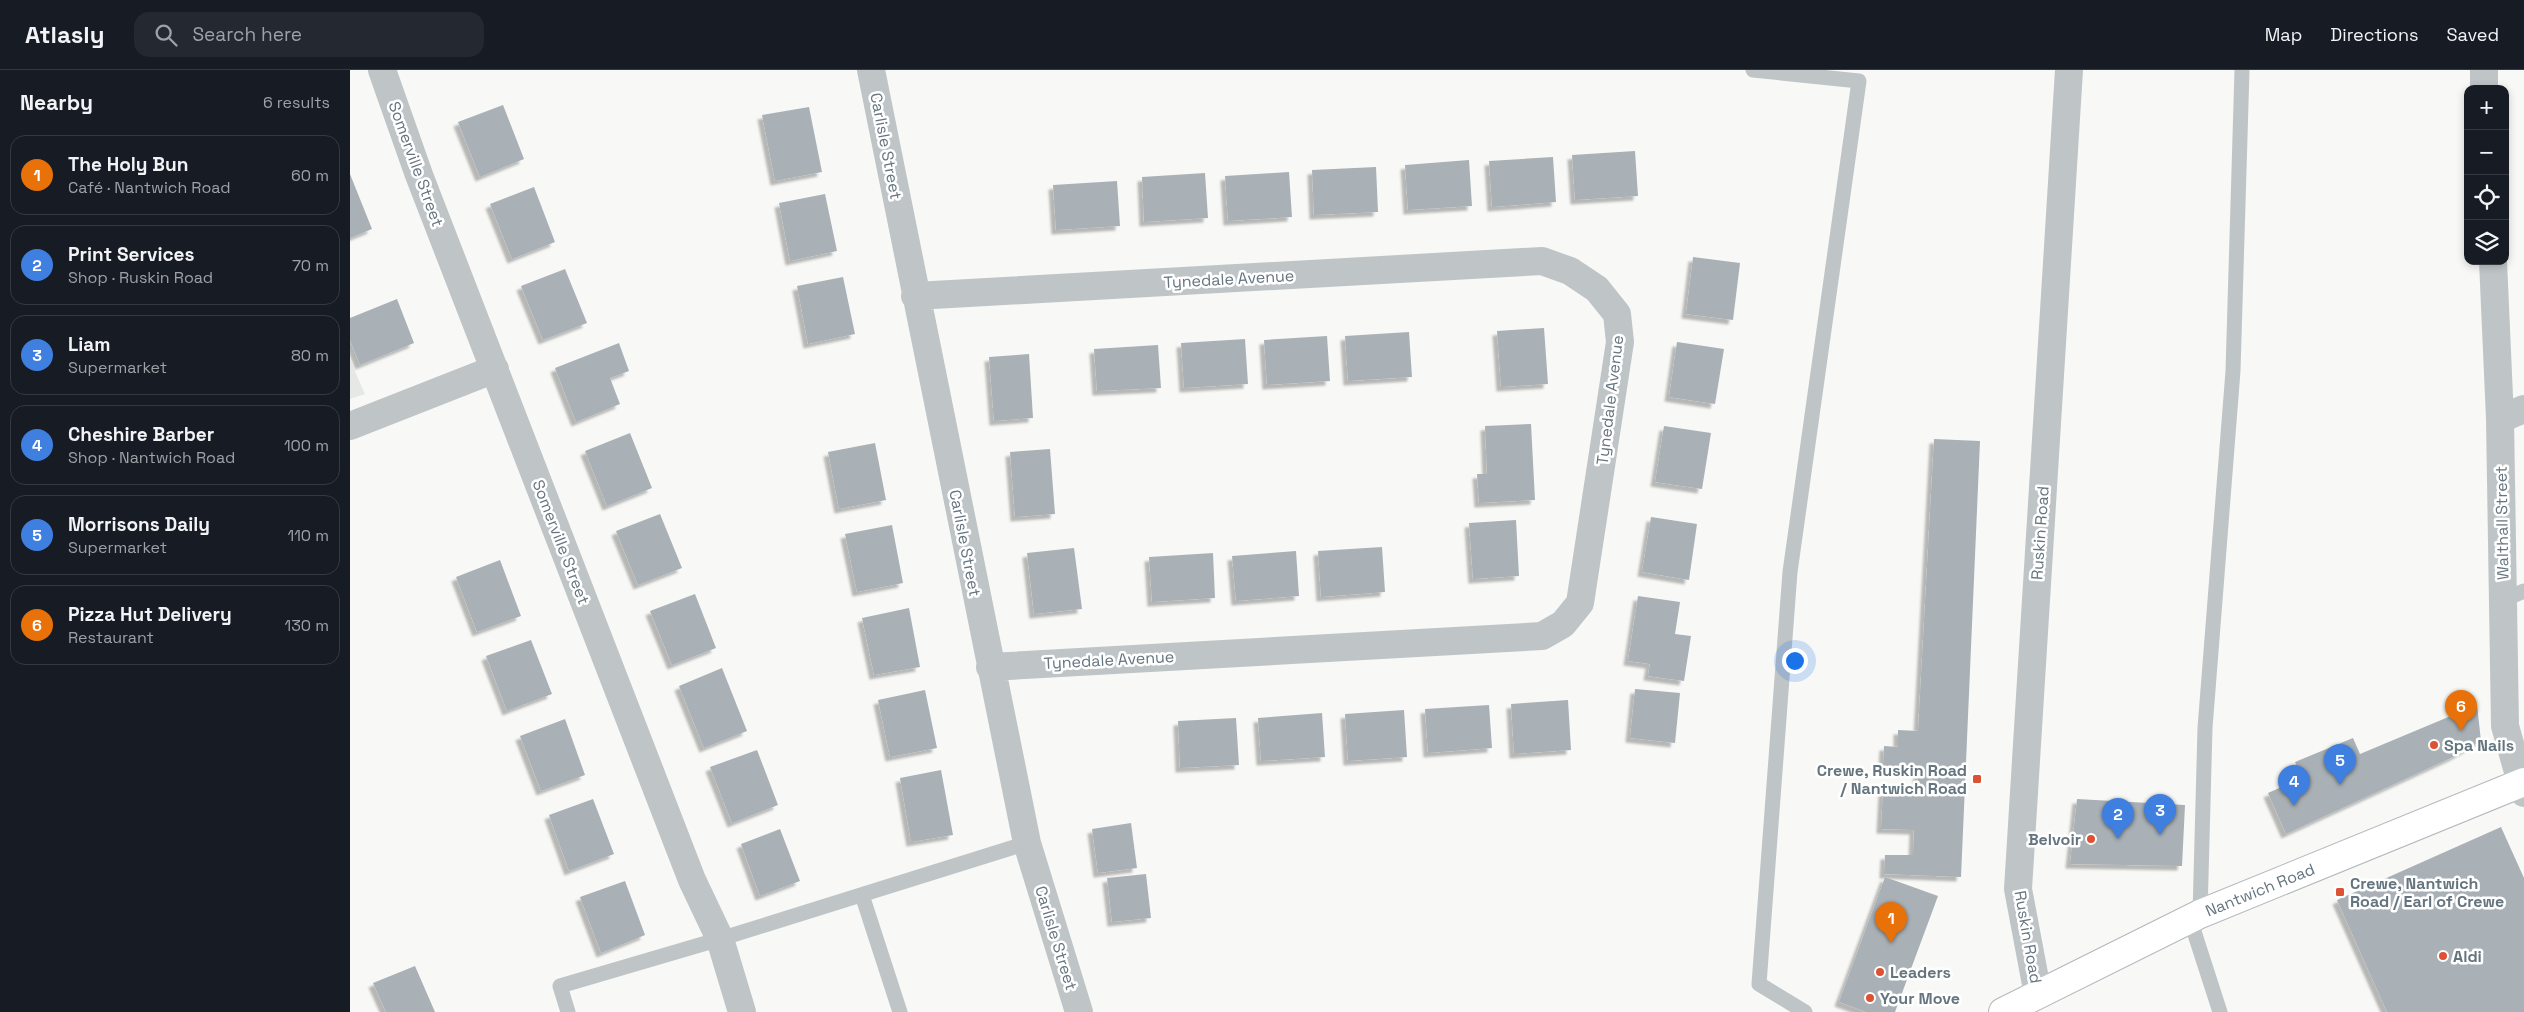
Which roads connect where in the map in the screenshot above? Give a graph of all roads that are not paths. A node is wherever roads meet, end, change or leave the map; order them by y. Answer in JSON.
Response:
{"nodes":[{"id":1,"x":382,"y":70,"type":"edge"},
{"id":2,"x":871,"y":70,"type":"edge"},
{"id":3,"x":1753,"y":70,"type":"edge"},
{"id":4,"x":2069,"y":70,"type":"edge"},
{"id":5,"x":2242,"y":70,"type":"edge"},
{"id":6,"x":2484,"y":70,"type":"edge"},
{"id":7,"x":1859,"y":76,"type":"edge"},
{"id":8,"x":2484,"y":85,"type":"edge"},
{"id":9,"x":2493,"y":265,"type":"edge"},
{"id":10,"x":915,"y":296,"type":"junction"},
{"id":11,"x":495,"y":369,"type":"junction"},
{"id":12,"x":2512,"y":414,"type":"edge"},
{"id":13,"x":350,"y":426,"type":"edge"},
{"id":14,"x":2514,"y":595,"type":"edge"},
{"id":15,"x":990,"y":667,"type":"junction"},
{"id":16,"x":2523,"y":786,"type":"edge"},
{"id":17,"x":1026,"y":843,"type":"junction"},
{"id":18,"x":862,"y":895,"type":"junction"},
{"id":19,"x":2195,"y":916,"type":"junction"},
{"id":20,"x":720,"y":940,"type":"junction"},
{"id":21,"x":2038,"y":995,"type":"junction"},
{"id":22,"x":568,"y":1012,"type":"edge"},
{"id":23,"x":742,"y":1012,"type":"edge"},
{"id":24,"x":900,"y":1012,"type":"edge"},
{"id":25,"x":1079,"y":1012,"type":"edge"},
{"id":26,"x":1805,"y":1012,"type":"edge"},
{"id":27,"x":2003,"y":1012,"type":"edge"},
{"id":28,"x":2220,"y":1012,"type":"edge"}],
"edges":[{"from":1,"to":11,"type":"street","name":"Somerville Street"},
{"from":2,"to":10,"type":"street","name":"Carlisle Street"},
{"from":3,"to":7,"type":"lane"},
{"from":4,"to":21,"type":"street","name":"Ruskin Road"},
{"from":5,"to":19,"type":"lane"},
{"from":6,"to":8,"type":"street"},
{"from":7,"to":26,"type":"lane"},
{"from":9,"to":12,"type":"street","name":"Walthall Street"},
{"from":10,"to":15,"type":"street","name":"Carlisle Street"},
{"from":10,"to":15,"type":"street","name":"Tynedale Avenue"},
{"from":11,"to":13,"type":"street"},
{"from":11,"to":20,"type":"street","name":"Somerville Street"},
{"from":12,"to":14,"type":"street","name":"Walthall Street"},
{"from":14,"to":16,"type":"street","name":"Walthall Street"},
{"from":15,"to":17,"type":"street","name":"Carlisle Street"},
{"from":16,"to":19,"type":"main road","name":"Nantwich Road"},
{"from":17,"to":18,"type":"lane"},
{"from":17,"to":25,"type":"street","name":"Carlisle Street"},
{"from":18,"to":20,"type":"lane"},
{"from":18,"to":24,"type":"lane"},
{"from":19,"to":21,"type":"main road","name":"Nantwich Road"},
{"from":19,"to":28,"type":"lane"},
{"from":20,"to":22,"type":"lane"},
{"from":20,"to":23,"type":"street","name":"Somerville Street"},
{"from":21,"to":27,"type":"main road","name":"Nantwich Road"}]}
